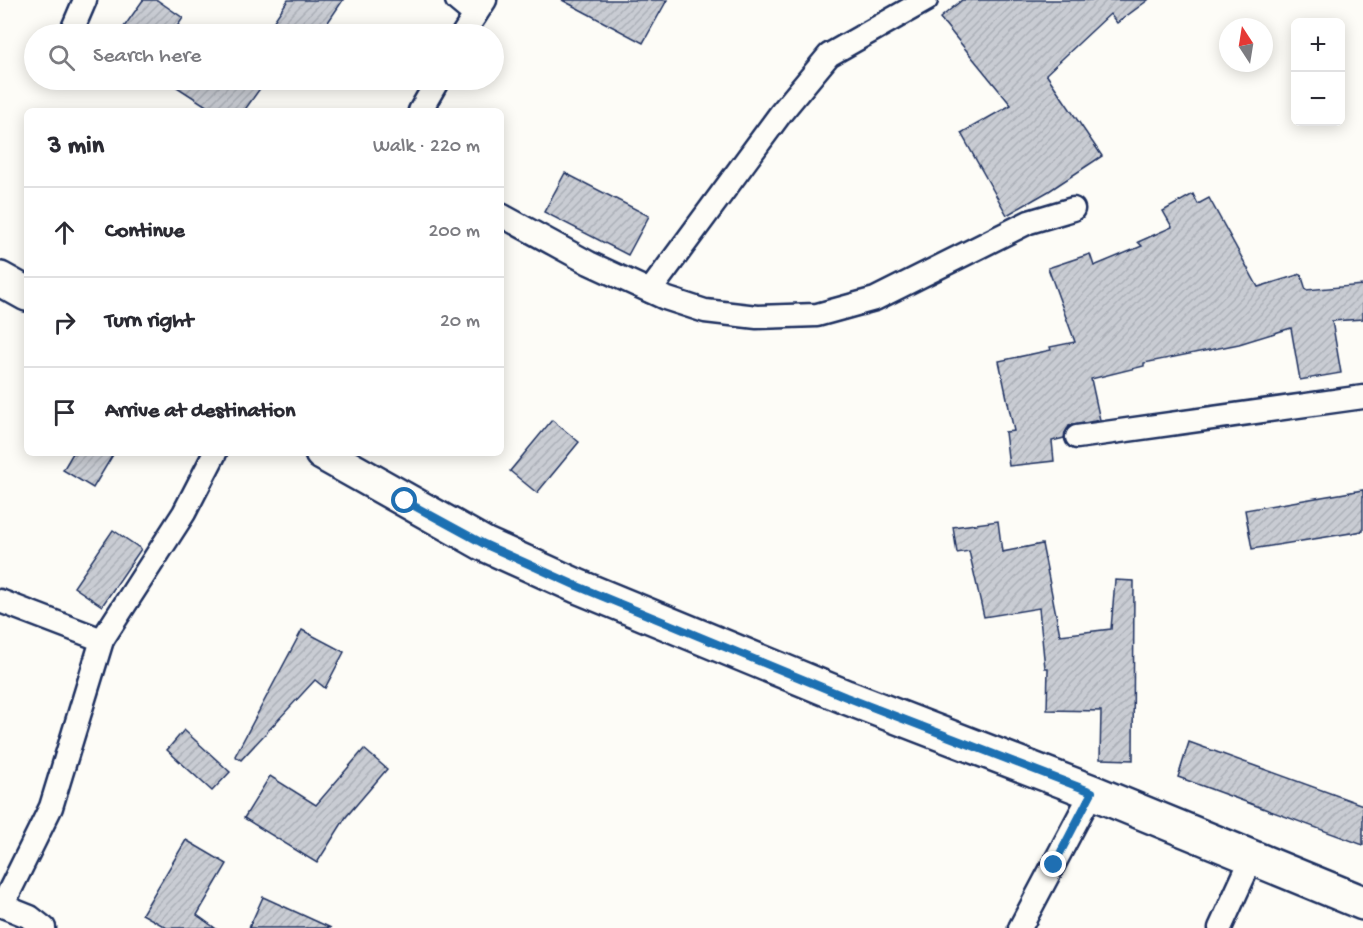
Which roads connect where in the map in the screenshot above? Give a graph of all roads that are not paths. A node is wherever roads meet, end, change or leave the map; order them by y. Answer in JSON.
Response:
{"nodes":[{"id":1,"x":85,"y":0,"type":"edge"},
{"id":2,"x":457,"y":0,"type":"edge"},
{"id":3,"x":926,"y":0,"type":"edge"},
{"id":4,"x":474,"y":17,"type":"edge"},
{"id":5,"x":76,"y":24,"type":"edge"},
{"id":6,"x":432,"y":90,"type":"edge"},
{"id":7,"x":422,"y":108,"type":"edge"},
{"id":8,"x":1073,"y":209,"type":"dead end"},
{"id":9,"x":504,"y":217,"type":"edge"},
{"id":10,"x":0,"y":279,"type":"edge"},
{"id":11,"x":650,"y":291,"type":"junction"},
{"id":12,"x":24,"y":292,"type":"edge"},
{"id":13,"x":1363,"y":397,"type":"edge"},
{"id":14,"x":1077,"y":437,"type":"dead end"},
{"id":15,"x":213,"y":456,"type":"edge"},
{"id":16,"x":327,"y":456,"type":"edge"},
{"id":17,"x":0,"y":601,"type":"edge"},
{"id":18,"x":102,"y":640,"type":"junction"},
{"id":19,"x":1092,"y":792,"type":"junction"},
{"id":20,"x":1251,"y":858,"type":"junction"},
{"id":21,"x":1363,"y":903,"type":"edge"},
{"id":22,"x":1,"y":905,"type":"edge"},
{"id":23,"x":44,"y":928,"type":"edge"},
{"id":24,"x":1020,"y":928,"type":"edge"},
{"id":25,"x":1220,"y":928,"type":"edge"}],
"edges":[{"from":1,"to":5,"type":"street"},
{"from":2,"to":4,"type":"street"},
{"from":3,"to":11,"type":"street"},
{"from":6,"to":7,"type":"street"},
{"from":8,"to":11,"type":"street"},
{"from":9,"to":11,"type":"street"},
{"from":10,"to":12,"type":"main road"},
{"from":13,"to":14,"type":"street"},
{"from":15,"to":18,"type":"street"},
{"from":16,"to":19,"type":"main road"},
{"from":17,"to":18,"type":"street"},
{"from":18,"to":22,"type":"street"},
{"from":19,"to":20,"type":"main road"},
{"from":19,"to":24,"type":"street"},
{"from":20,"to":21,"type":"main road"},
{"from":20,"to":25,"type":"street"},
{"from":22,"to":23,"type":"street"}]}
